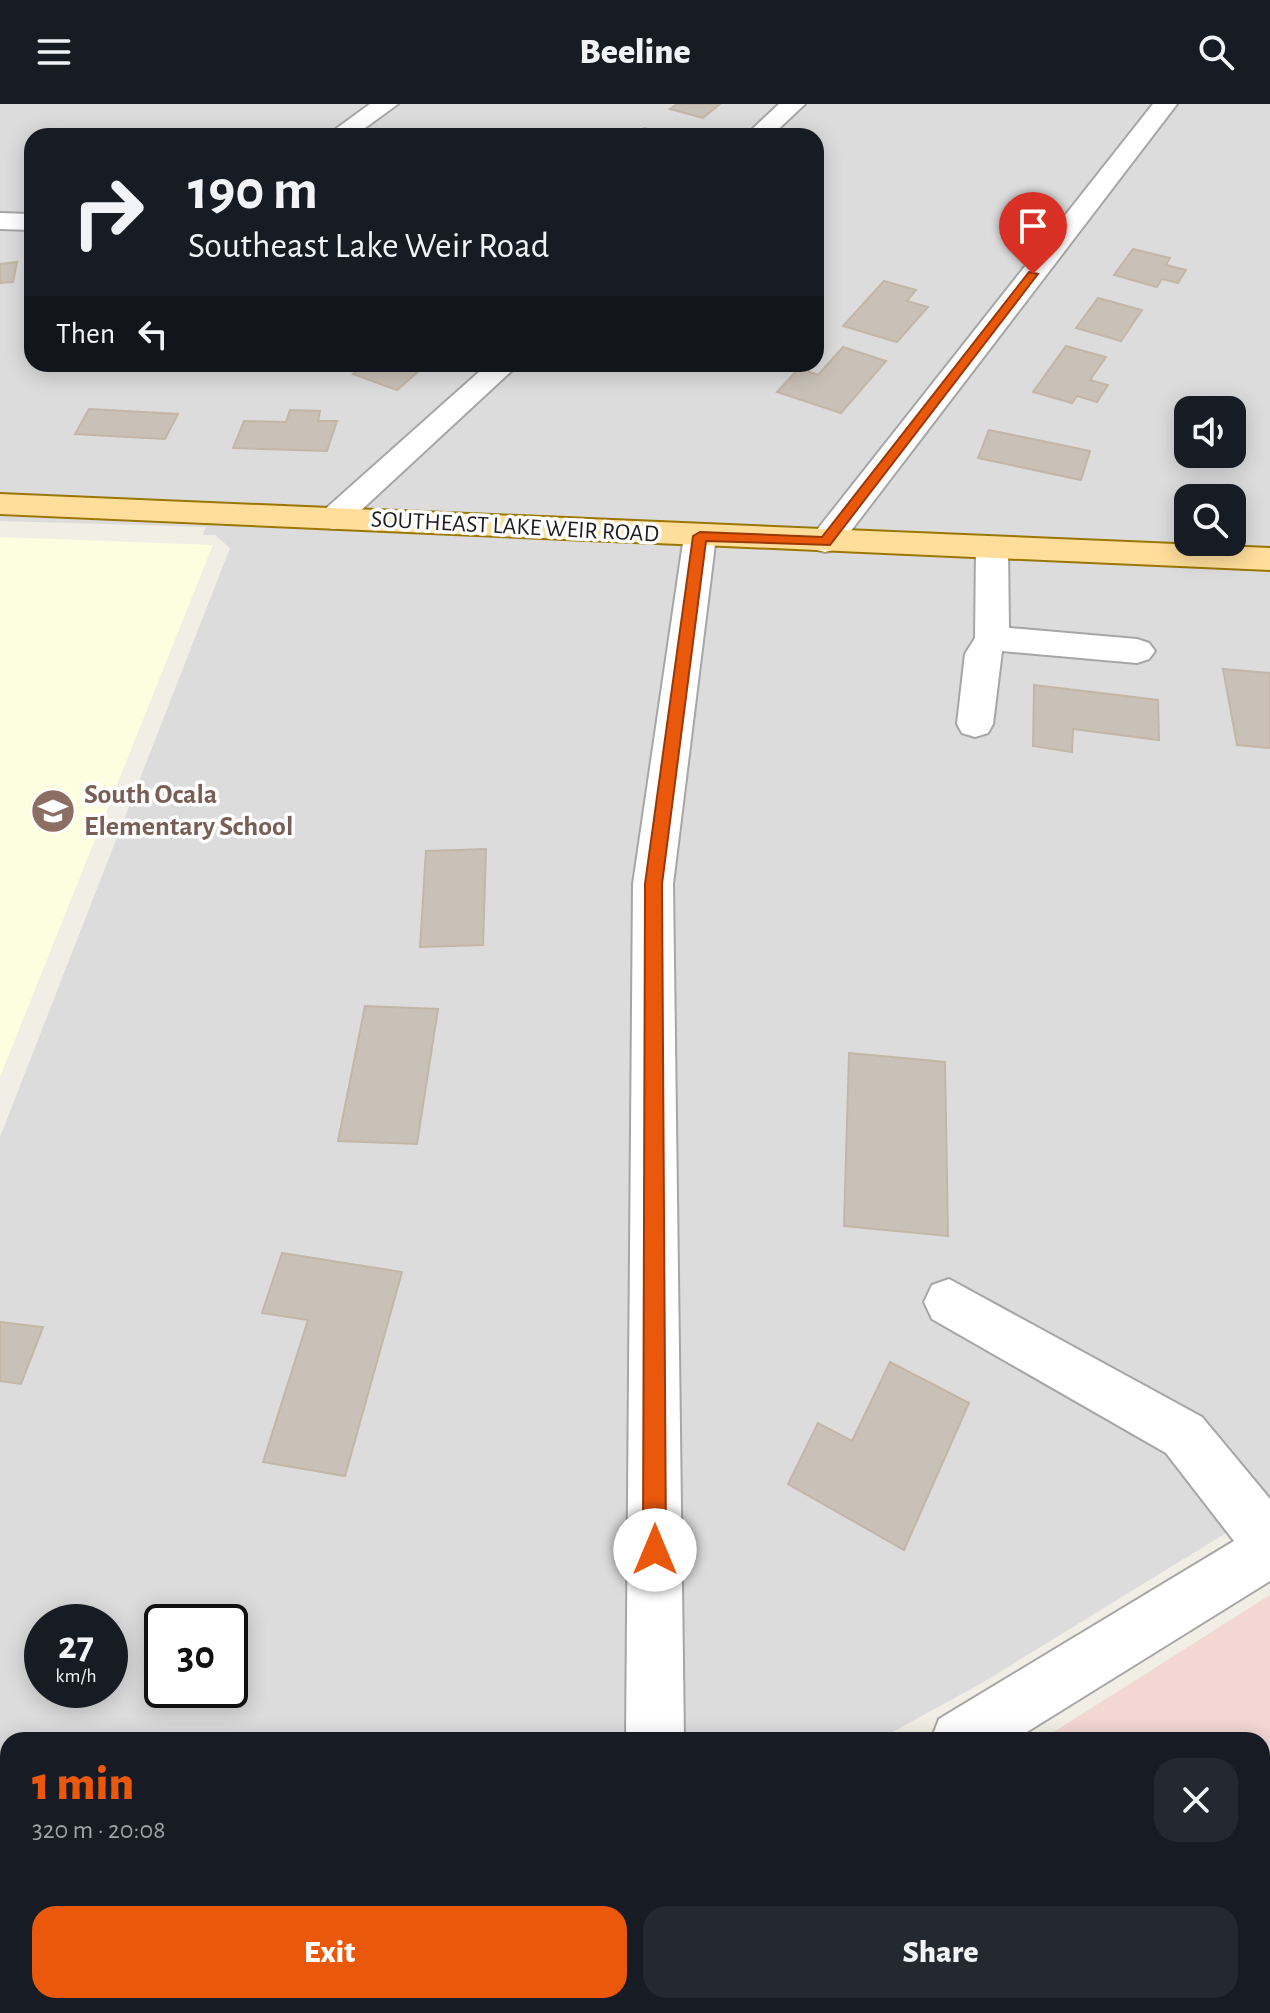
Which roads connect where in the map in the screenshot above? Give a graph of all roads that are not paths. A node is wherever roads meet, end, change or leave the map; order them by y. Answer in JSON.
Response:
{"nodes":[{"id":1,"x":386,"y":104,"type":"edge"},
{"id":2,"x":793,"y":104,"type":"edge"},
{"id":3,"x":1165,"y":104,"type":"edge"},
{"id":4,"x":350,"y":128,"type":"edge"},
{"id":5,"x":766,"y":128,"type":"edge"},
{"id":6,"x":0,"y":221,"type":"edge"},
{"id":7,"x":24,"y":222,"type":"edge"},
{"id":8,"x":496,"y":372,"type":"edge"},
{"id":9,"x":0,"y":504,"type":"edge"},
{"id":10,"x":333,"y":519,"type":"junction"},
{"id":11,"x":700,"y":536,"type":"junction"},
{"id":12,"x":825,"y":542,"type":"junction"},
{"id":13,"x":992,"y":548,"type":"junction"},
{"id":14,"x":1270,"y":559,"type":"edge"},
{"id":15,"x":992,"y":638,"type":"junction"},
{"id":16,"x":1137,"y":651,"type":"dead end"},
{"id":17,"x":975,"y":724,"type":"dead end"},
{"id":18,"x":949,"y":1302,"type":"dead end"},
{"id":19,"x":1270,"y":1542,"type":"edge"},
{"id":20,"x":1270,"y":1550,"type":"edge"},
{"id":21,"x":655,"y":1732,"type":"edge"},
{"id":22,"x":973,"y":1732,"type":"edge"}],
"edges":[{"from":1,"to":4,"type":"street"},
{"from":2,"to":5,"type":"street"},
{"from":3,"to":12,"type":"street"},
{"from":6,"to":7,"type":"street"},
{"from":8,"to":10,"type":"street"},
{"from":9,"to":10,"type":"main road","name":"SOUTHEAST LAKE WEIR ROAD"},
{"from":10,"to":11,"type":"main road","name":"SOUTHEAST LAKE WEIR ROAD"},
{"from":11,"to":12,"type":"main road","name":"SOUTHEAST LAKE WEIR ROAD"},
{"from":11,"to":21,"type":"street"},
{"from":12,"to":13,"type":"main road","name":"SOUTHEAST LAKE WEIR ROAD"},
{"from":13,"to":14,"type":"main road","name":"SOUTHEAST LAKE WEIR ROAD"},
{"from":13,"to":15,"type":"street"},
{"from":15,"to":16,"type":"street"},
{"from":15,"to":17,"type":"street"},
{"from":18,"to":19,"type":"street"},
{"from":20,"to":22,"type":"street"}]}
